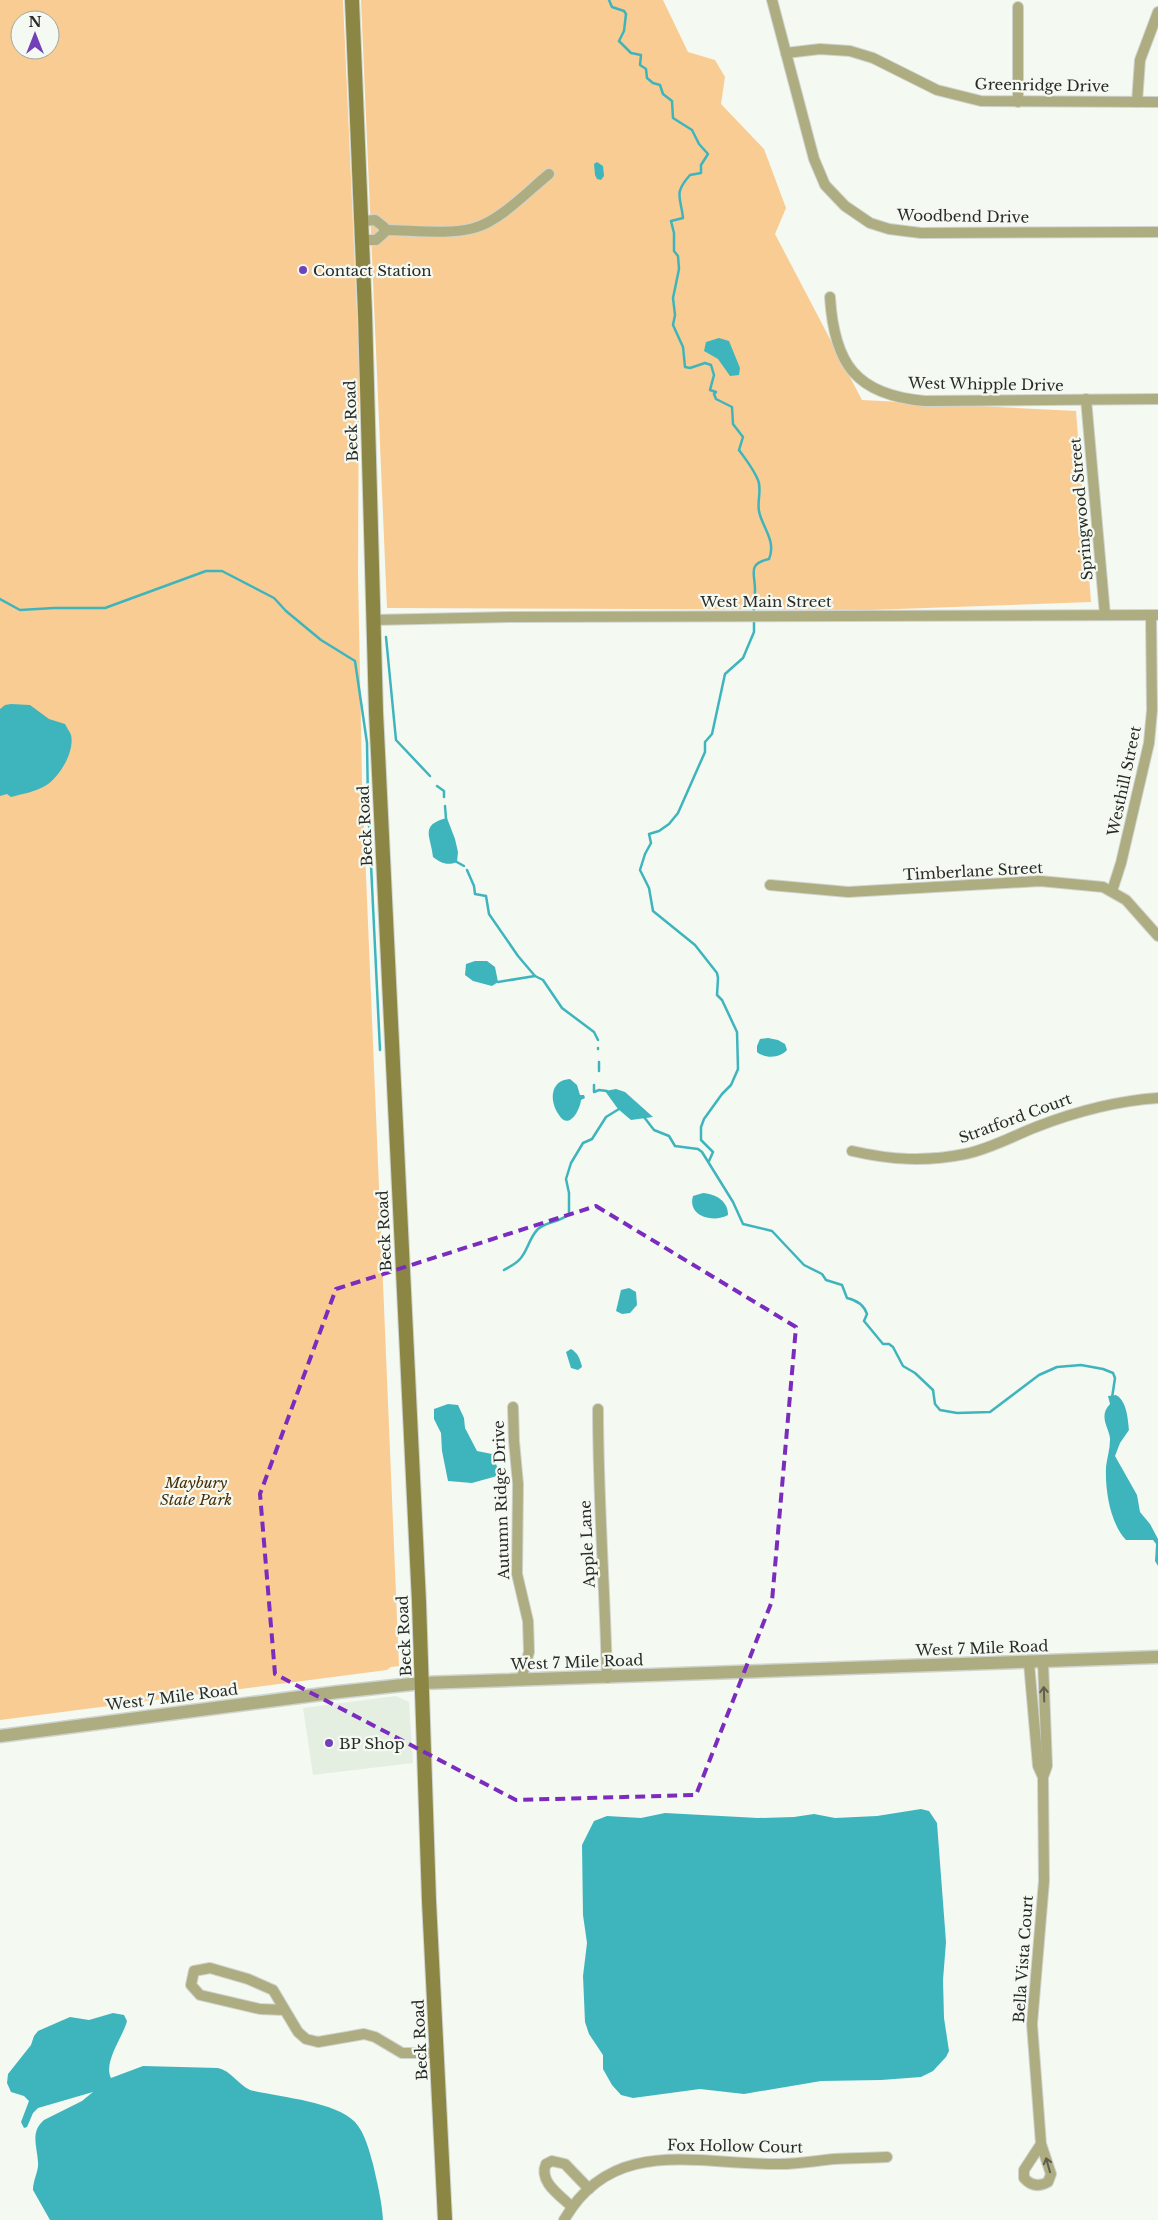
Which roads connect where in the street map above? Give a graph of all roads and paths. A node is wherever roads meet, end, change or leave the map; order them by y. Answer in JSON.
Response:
{"nodes":[{"id":1,"x":352,"y":0,"type":"edge"},
{"id":2,"x":772,"y":0,"type":"edge"},
{"id":3,"x":1018,"y":7,"type":"dead end"},
{"id":4,"x":1158,"y":12,"type":"edge"},
{"id":5,"x":786,"y":53,"type":"junction"},
{"id":6,"x":1018,"y":102,"type":"junction"},
{"id":7,"x":1136,"y":102,"type":"junction"},
{"id":8,"x":1158,"y":102,"type":"edge"},
{"id":9,"x":549,"y":174,"type":"dead end"},
{"id":10,"x":362,"y":221,"type":"junction"},
{"id":11,"x":384,"y":230,"type":"junction"},
{"id":12,"x":1158,"y":232,"type":"edge"},
{"id":13,"x":362,"y":240,"type":"junction"},
{"id":14,"x":830,"y":297,"type":"dead end"},
{"id":15,"x":1086,"y":399,"type":"junction"},
{"id":16,"x":1158,"y":399,"type":"edge"},
{"id":17,"x":1105,"y":615,"type":"junction"},
{"id":18,"x":1155,"y":615,"type":"edge"},
{"id":19,"x":373,"y":620,"type":"junction"},
{"id":20,"x":770,"y":885,"type":"dead end"},
{"id":21,"x":1112,"y":891,"type":"junction"},
{"id":22,"x":1158,"y":936,"type":"edge"},
{"id":23,"x":1158,"y":1098,"type":"edge"},
{"id":24,"x":852,"y":1151,"type":"dead end"},
{"id":25,"x":512,"y":1407,"type":"dead end"},
{"id":26,"x":598,"y":1409,"type":"dead end"},
{"id":27,"x":1158,"y":1658,"type":"edge"},
{"id":28,"x":1043,"y":1662,"type":"junction"},
{"id":29,"x":1030,"y":1663,"type":"junction"},
{"id":30,"x":607,"y":1678,"type":"junction"},
{"id":31,"x":521,"y":1680,"type":"junction"},
{"id":32,"x":422,"y":1683,"type":"junction"},
{"id":33,"x":1045,"y":1721,"type":"junction"},
{"id":34,"x":1034,"y":1722,"type":"junction"},
{"id":35,"x":0,"y":1736,"type":"edge"},
{"id":36,"x":1043,"y":1777,"type":"junction"},
{"id":37,"x":284,"y":2010,"type":"junction"},
{"id":38,"x":437,"y":2053,"type":"junction"},
{"id":39,"x":1040,"y":2144,"type":"dead end"},
{"id":40,"x":887,"y":2157,"type":"dead end"},
{"id":41,"x":589,"y":2189,"type":"junction"},
{"id":42,"x":572,"y":2207,"type":"junction"},
{"id":43,"x":445,"y":2220,"type":"edge"},
{"id":44,"x":564,"y":2220,"type":"edge"}],
"edges":[{"from":1,"to":10,"type":"main road","name":"Beck Road"},
{"from":2,"to":5,"type":"street","name":"Woodbend Drive"},
{"from":3,"to":6,"type":"street"},
{"from":4,"to":7,"type":"street"},
{"from":5,"to":6,"type":"street","name":"Greenridge Drive"},
{"from":5,"to":12,"type":"street","name":"Woodbend Drive"},
{"from":6,"to":7,"type":"street","name":"Greenridge Drive"},
{"from":7,"to":8,"type":"street","name":"Greenridge Drive"},
{"from":9,"to":11,"type":"street"},
{"from":10,"to":11,"type":"street"},
{"from":10,"to":13,"type":"main road","name":"Beck Road"},
{"from":11,"to":13,"type":"street"},
{"from":13,"to":19,"type":"main road","name":"Beck Road"},
{"from":14,"to":15,"type":"street","name":"West Whipple Drive"},
{"from":15,"to":16,"type":"street","name":"West Whipple Drive"},
{"from":15,"to":17,"type":"street","name":"Springwood Street"},
{"from":17,"to":18,"type":"street","name":"West Main Street"},
{"from":17,"to":19,"type":"street","name":"West Main Street"},
{"from":18,"to":21,"type":"street","name":"Westhill Street"},
{"from":19,"to":32,"type":"main road","name":"Beck Road"},
{"from":20,"to":21,"type":"street","name":"Timberlane Street"},
{"from":21,"to":22,"type":"street","name":"Timberlane Street"},
{"from":23,"to":24,"type":"street","name":"Stratford Court"},
{"from":25,"to":31,"type":"street","name":"Autumn Ridge Drive"},
{"from":26,"to":30,"type":"street","name":"Apple Lane"},
{"from":27,"to":28,"type":"street","name":"West 7 Mile Road"},
{"from":28,"to":29,"type":"street","name":"West 7 Mile Road"},
{"from":33,"to":28,"type":"street","name":"Bella Vista Court","one_way":true},
{"from":29,"to":30,"type":"street","name":"West 7 Mile Road"},
{"from":29,"to":34,"type":"street","name":"Bella Vista Court"},
{"from":30,"to":31,"type":"street","name":"West 7 Mile Road"},
{"from":31,"to":32,"type":"street","name":"West 7 Mile Road"},
{"from":32,"to":35,"type":"street","name":"West 7 Mile Road"},
{"from":32,"to":38,"type":"main road","name":"Beck Road"},
{"from":33,"to":34,"type":"street"},
{"from":33,"to":36,"type":"street","name":"Bella Vista Court"},
{"from":34,"to":36,"type":"street","name":"Bella Vista Court"},
{"from":36,"to":39,"type":"street","name":"Bella Vista Court"},
{"from":37,"to":37,"type":"street"},
{"from":37,"to":38,"type":"street"},
{"from":38,"to":43,"type":"main road","name":"Beck Road"},
{"from":40,"to":41,"type":"street","name":"Fox Hollow Court"},
{"from":41,"to":42,"type":"street","name":"Fox Hollow Court"},
{"from":41,"to":42,"type":"street"},
{"from":42,"to":44,"type":"street","name":"Fox Hollow Court"}]}
